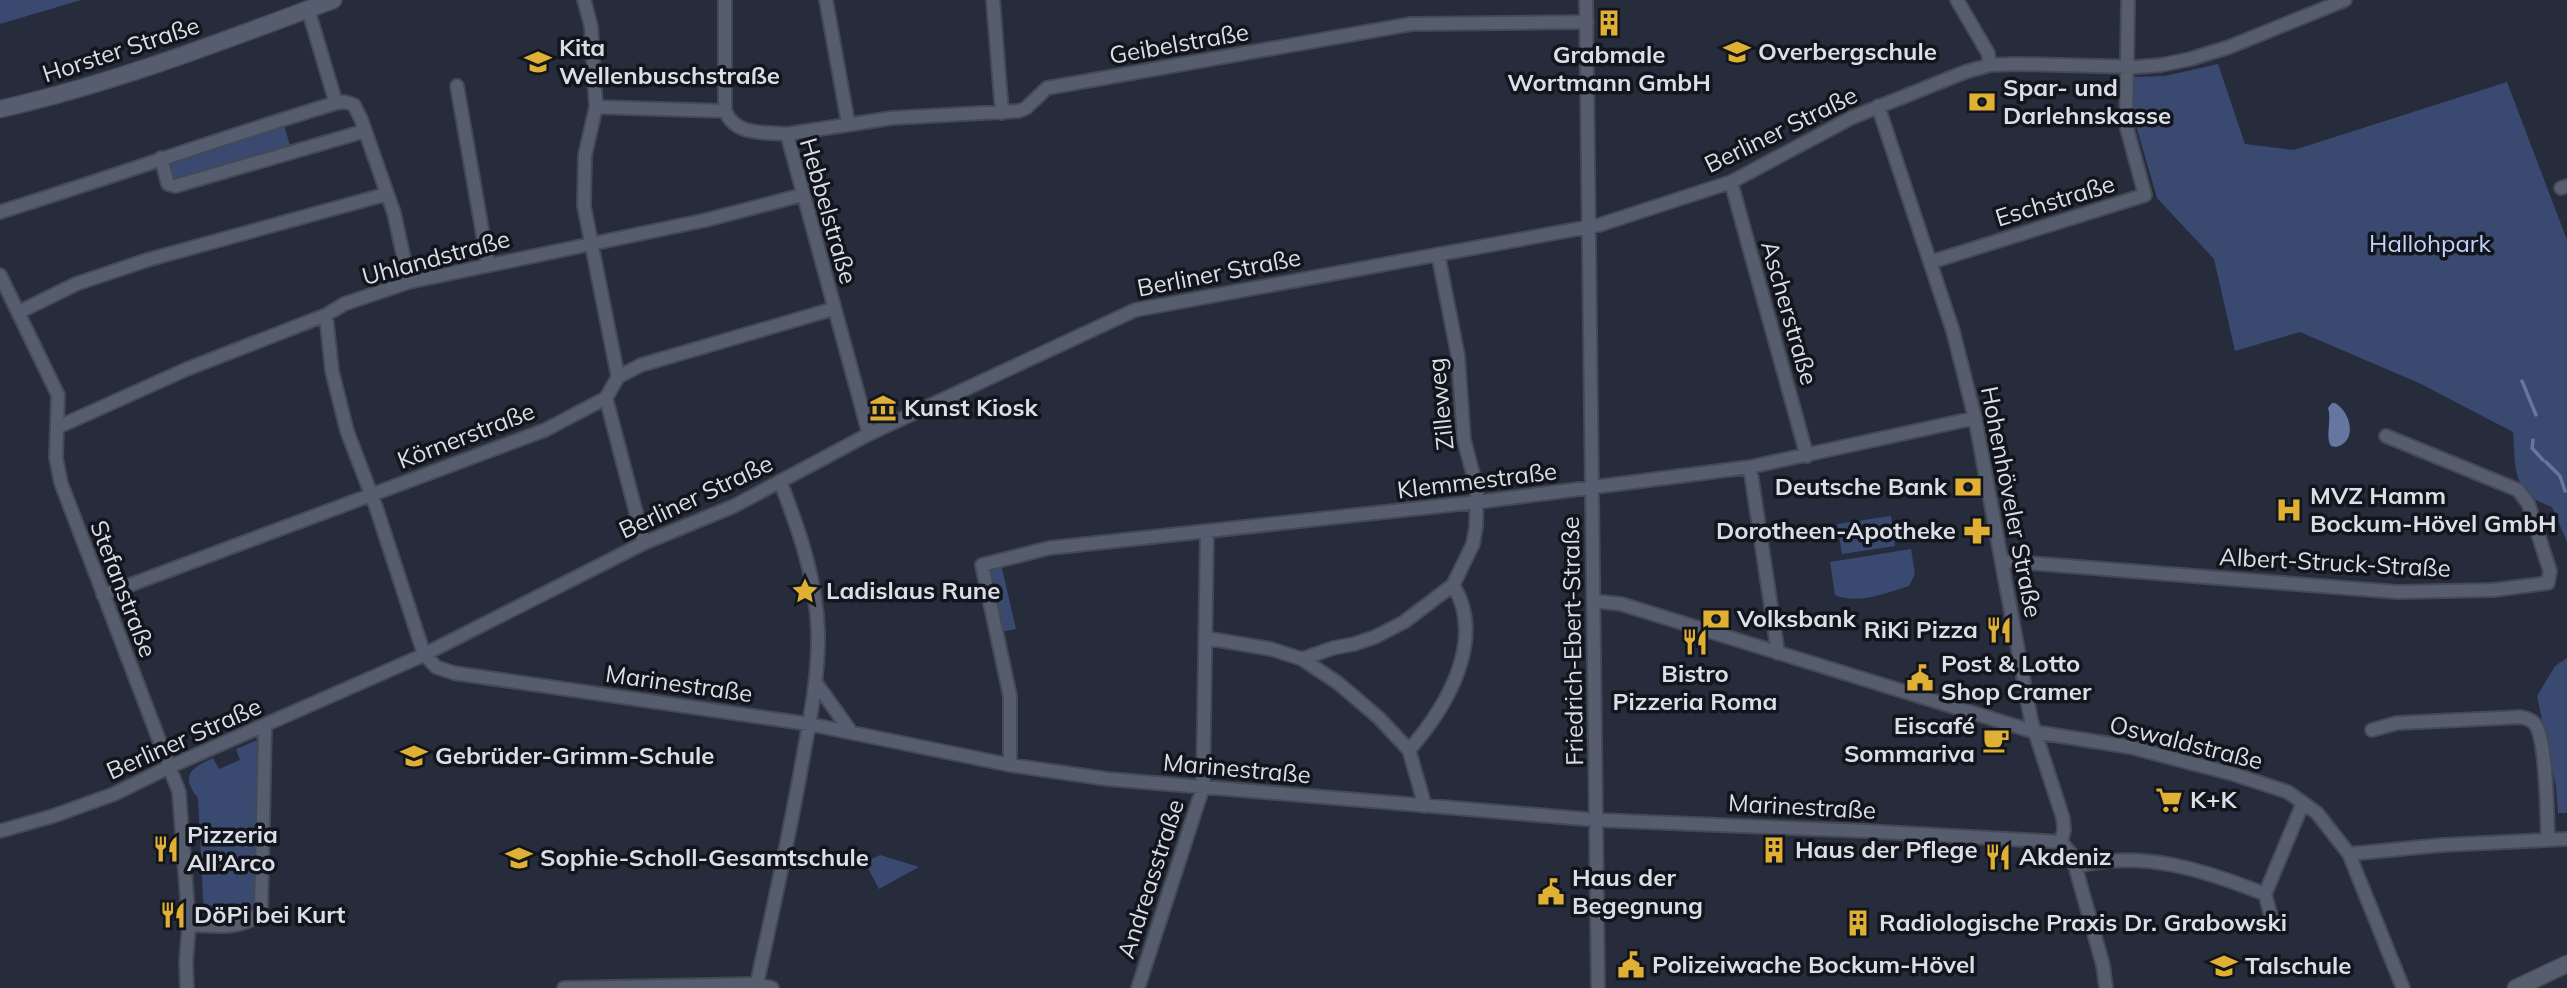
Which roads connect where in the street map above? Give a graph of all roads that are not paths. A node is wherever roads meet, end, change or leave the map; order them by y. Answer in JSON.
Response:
{"nodes":[{"id":1,"x":333,"y":0,"type":"edge"},
{"id":2,"x":584,"y":0,"type":"edge"},
{"id":3,"x":725,"y":0,"type":"edge"},
{"id":4,"x":826,"y":0,"type":"edge"},
{"id":5,"x":993,"y":0,"type":"edge"},
{"id":6,"x":1586,"y":0,"type":"edge"},
{"id":7,"x":1957,"y":0,"type":"edge"},
{"id":8,"x":2128,"y":0,"type":"edge"},
{"id":9,"x":2338,"y":1,"type":"edge"},
{"id":10,"x":308,"y":9,"type":"junction"},
{"id":11,"x":1587,"y":22,"type":"junction"},
{"id":12,"x":1990,"y":65,"type":"junction"},
{"id":13,"x":2127,"y":66,"type":"junction"},
{"id":14,"x":457,"y":86,"type":"dead end"},
{"id":15,"x":336,"y":103,"type":"junction"},
{"id":16,"x":1878,"y":106,"type":"junction"},
{"id":17,"x":597,"y":107,"type":"junction"},
{"id":18,"x":0,"y":109,"type":"edge"},
{"id":19,"x":725,"y":111,"type":"junction"},
{"id":20,"x":1002,"y":113,"type":"junction"},
{"id":21,"x":848,"y":123,"type":"junction"},
{"id":22,"x":365,"y":131,"type":"junction"},
{"id":23,"x":787,"y":134,"type":"junction"},
{"id":24,"x":161,"y":158,"type":"junction"},
{"id":25,"x":1731,"y":182,"type":"junction"},
{"id":26,"x":387,"y":194,"type":"junction"},
{"id":27,"x":802,"y":195,"type":"junction"},
{"id":28,"x":0,"y":212,"type":"edge"},
{"id":29,"x":1589,"y":228,"type":"junction"},
{"id":30,"x":590,"y":243,"type":"junction"},
{"id":31,"x":1438,"y":254,"type":"junction"},
{"id":32,"x":1931,"y":262,"type":"junction"},
{"id":33,"x":488,"y":264,"type":"junction"},
{"id":34,"x":0,"y":275,"type":"edge"},
{"id":35,"x":409,"y":282,"type":"junction"},
{"id":36,"x":833,"y":309,"type":"junction"},
{"id":37,"x":19,"y":312,"type":"junction"},
{"id":38,"x":326,"y":315,"type":"junction"},
{"id":39,"x":618,"y":377,"type":"junction"},
{"id":40,"x":606,"y":398,"type":"junction"},
{"id":41,"x":1975,"y":418,"type":"junction"},
{"id":42,"x":58,"y":427,"type":"junction"},
{"id":43,"x":869,"y":434,"type":"junction"},
{"id":44,"x":2386,"y":436,"type":"dead end"},
{"id":45,"x":1807,"y":456,"type":"junction"},
{"id":46,"x":1750,"y":467,"type":"junction"},
{"id":47,"x":780,"y":481,"type":"junction"},
{"id":48,"x":1592,"y":488,"type":"junction"},
{"id":49,"x":372,"y":494,"type":"junction"},
{"id":50,"x":1478,"y":502,"type":"junction"},
{"id":51,"x":1207,"y":532,"type":"junction"},
{"id":52,"x":644,"y":543,"type":"junction"},
{"id":53,"x":2003,"y":561,"type":"junction"},
{"id":54,"x":1453,"y":585,"type":"junction"},
{"id":55,"x":103,"y":595,"type":"junction"},
{"id":56,"x":1594,"y":601,"type":"junction"},
{"id":57,"x":1206,"y":638,"type":"junction"},
{"id":58,"x":1778,"y":653,"type":"junction"},
{"id":59,"x":424,"y":654,"type":"junction"},
{"id":60,"x":1302,"y":659,"type":"junction"},
{"id":61,"x":816,"y":683,"type":"junction"},
{"id":62,"x":809,"y":724,"type":"junction"},
{"id":63,"x":265,"y":726,"type":"junction"},
{"id":64,"x":2372,"y":730,"type":"dead end"},
{"id":65,"x":851,"y":732,"type":"junction"},
{"id":66,"x":2035,"y":733,"type":"junction"},
{"id":67,"x":1409,"y":750,"type":"junction"},
{"id":68,"x":1010,"y":765,"type":"junction"},
{"id":69,"x":169,"y":767,"type":"junction"},
{"id":70,"x":1203,"y":787,"type":"junction"},
{"id":71,"x":2303,"y":803,"type":"junction"},
{"id":72,"x":1424,"y":806,"type":"junction"},
{"id":73,"x":1597,"y":820,"type":"junction"},
{"id":74,"x":0,"y":831,"type":"edge"},
{"id":75,"x":2567,"y":839,"type":"edge"},
{"id":76,"x":2549,"y":840,"type":"junction"},
{"id":77,"x":2061,"y":842,"type":"junction"},
{"id":78,"x":2349,"y":855,"type":"junction"},
{"id":79,"x":2075,"y":867,"type":"junction"},
{"id":80,"x":2265,"y":894,"type":"junction"},
{"id":81,"x":2273,"y":924,"type":"dead end"},
{"id":82,"x":189,"y":925,"type":"junction"},
{"id":83,"x":2567,"y":964,"type":"edge"},
{"id":84,"x":756,"y":986,"type":"edge"},
{"id":85,"x":1143,"y":987,"type":"edge"},
{"id":86,"x":187,"y":988,"type":"edge"},
{"id":87,"x":564,"y":988,"type":"edge"},
{"id":88,"x":577,"y":988,"type":"edge"},
{"id":89,"x":772,"y":988,"type":"edge"},
{"id":90,"x":1598,"y":988,"type":"edge"},
{"id":91,"x":2106,"y":988,"type":"edge"},
{"id":92,"x":2403,"y":988,"type":"edge"},
{"id":93,"x":2516,"y":988,"type":"edge"}],
"edges":[{"from":1,"to":10,"type":"street","name":"Horster Straße"},
{"from":2,"to":17,"type":"street"},
{"from":3,"to":19,"type":"street"},
{"from":4,"to":21,"type":"street"},
{"from":5,"to":20,"type":"street"},
{"from":6,"to":11,"type":"street","name":"Friedrich-Ebert-Straße"},
{"from":7,"to":12,"type":"street"},
{"from":8,"to":13,"type":"street"},
{"from":9,"to":13,"type":"street","name":"Berliner Straße"},
{"from":10,"to":15,"type":"street"},
{"from":10,"to":18,"type":"street","name":"Horster Straße"},
{"from":11,"to":20,"type":"street","name":"Geibelstraße"},
{"from":11,"to":29,"type":"street","name":"Friedrich-Ebert-Straße"},
{"from":12,"to":13,"type":"street","name":"Berliner Straße"},
{"from":12,"to":16,"type":"street","name":"Berliner Straße"},
{"from":13,"to":32,"type":"street","name":"Eschstraße"},
{"from":14,"to":33,"type":"street"},
{"from":15,"to":22,"type":"street"},
{"from":15,"to":24,"type":"street"},
{"from":16,"to":25,"type":"street","name":"Berliner Straße"},
{"from":16,"to":32,"type":"street","name":"Hohenhöveler Straße"},
{"from":17,"to":19,"type":"street"},
{"from":17,"to":30,"type":"street"},
{"from":19,"to":23,"type":"street","name":"Hebbelstraße"},
{"from":20,"to":21,"type":"street","name":"Geibelstraße"},
{"from":21,"to":23,"type":"street","name":"Geibelstraße"},
{"from":22,"to":24,"type":"street"},
{"from":22,"to":26,"type":"street"},
{"from":23,"to":27,"type":"street","name":"Hebbelstraße"},
{"from":24,"to":28,"type":"street"},
{"from":25,"to":29,"type":"street","name":"Berliner Straße"},
{"from":25,"to":45,"type":"street","name":"Ascherstraße"},
{"from":26,"to":35,"type":"street"},
{"from":26,"to":37,"type":"street"},
{"from":27,"to":30,"type":"street","name":"Uhlandstraße"},
{"from":27,"to":36,"type":"street","name":"Hebbelstraße"},
{"from":29,"to":31,"type":"street","name":"Berliner Straße"},
{"from":29,"to":48,"type":"street","name":"Friedrich-Ebert-Straße"},
{"from":30,"to":33,"type":"street","name":"Uhlandstraße"},
{"from":30,"to":39,"type":"street"},
{"from":31,"to":43,"type":"street","name":"Berliner Straße"},
{"from":31,"to":50,"type":"street","name":"Zilleweg"},
{"from":32,"to":41,"type":"street","name":"Hohenhöveler Straße"},
{"from":33,"to":35,"type":"street","name":"Uhlandstraße"},
{"from":34,"to":37,"type":"street","name":"Stefanstraße"},
{"from":35,"to":38,"type":"street","name":"Uhlandstraße"},
{"from":36,"to":39,"type":"street"},
{"from":36,"to":43,"type":"street","name":"Hebbelstraße"},
{"from":37,"to":42,"type":"street","name":"Stefanstraße"},
{"from":38,"to":42,"type":"street","name":"Uhlandstraße"},
{"from":38,"to":49,"type":"street"},
{"from":39,"to":40,"type":"street"},
{"from":40,"to":49,"type":"street","name":"Körnerstraße"},
{"from":40,"to":52,"type":"street"},
{"from":41,"to":45,"type":"street","name":"Klemmestraße"},
{"from":41,"to":53,"type":"street","name":"Hohenhöveler Straße"},
{"from":42,"to":55,"type":"street","name":"Stefanstraße"},
{"from":43,"to":47,"type":"street","name":"Berliner Straße"},
{"from":44,"to":53,"type":"street","name":"Albert-Struck-Straße"},
{"from":45,"to":46,"type":"street","name":"Klemmestraße"},
{"from":46,"to":48,"type":"street","name":"Klemmestraße"},
{"from":46,"to":58,"type":"street"},
{"from":47,"to":52,"type":"street","name":"Berliner Straße"},
{"from":47,"to":61,"type":"street"},
{"from":48,"to":50,"type":"street","name":"Klemmestraße"},
{"from":48,"to":56,"type":"street","name":"Friedrich-Ebert-Straße"},
{"from":49,"to":55,"type":"street","name":"Körnerstraße"},
{"from":49,"to":59,"type":"street"},
{"from":50,"to":51,"type":"street","name":"Klemmestraße"},
{"from":50,"to":54,"type":"street","name":"Zilleweg"},
{"from":51,"to":57,"type":"street","name":"Andreasstraße"},
{"from":51,"to":68,"type":"street","name":"Klemmestraße"},
{"from":52,"to":59,"type":"street","name":"Berliner Straße"},
{"from":53,"to":66,"type":"street","name":"Hohenhöveler Straße"},
{"from":54,"to":60,"type":"street","name":"Zilleweg"},
{"from":54,"to":67,"type":"street"},
{"from":55,"to":69,"type":"street","name":"Stefanstraße"},
{"from":56,"to":58,"type":"street","name":"Oswaldstraße"},
{"from":56,"to":73,"type":"street","name":"Friedrich-Ebert-Straße"},
{"from":57,"to":60,"type":"street"},
{"from":57,"to":70,"type":"street","name":"Andreasstraße"},
{"from":58,"to":66,"type":"street","name":"Oswaldstraße"},
{"from":59,"to":62,"type":"street","name":"Marinestraße"},
{"from":59,"to":63,"type":"street","name":"Berliner Straße"},
{"from":60,"to":67,"type":"street"},
{"from":61,"to":62,"type":"street"},
{"from":61,"to":65,"type":"street"},
{"from":62,"to":65,"type":"street","name":"Marinestraße"},
{"from":62,"to":84,"type":"street"},
{"from":63,"to":69,"type":"street","name":"Berliner Straße"},
{"from":63,"to":82,"type":"street"},
{"from":64,"to":76,"type":"street"},
{"from":65,"to":68,"type":"street","name":"Marinestraße"},
{"from":66,"to":71,"type":"street","name":"Oswaldstraße"},
{"from":66,"to":77,"type":"street","name":"Hohenhöveler Straße"},
{"from":67,"to":72,"type":"street"},
{"from":68,"to":70,"type":"street","name":"Marinestraße"},
{"from":69,"to":74,"type":"street","name":"Berliner Straße"},
{"from":69,"to":82,"type":"street","name":"Stefanstraße"},
{"from":70,"to":72,"type":"street","name":"Marinestraße"},
{"from":70,"to":85,"type":"street","name":"Andreasstraße"},
{"from":71,"to":78,"type":"street","name":"Oswaldstraße"},
{"from":71,"to":80,"type":"street"},
{"from":72,"to":73,"type":"street","name":"Marinestraße"},
{"from":73,"to":77,"type":"street","name":"Marinestraße"},
{"from":73,"to":90,"type":"street","name":"Friedrich-Ebert-Straße"},
{"from":75,"to":76,"type":"street"},
{"from":76,"to":78,"type":"street"},
{"from":77,"to":79,"type":"street","name":"Hohenhöveler Straße"},
{"from":78,"to":92,"type":"street","name":"Oswaldstraße"},
{"from":79,"to":80,"type":"street"},
{"from":79,"to":91,"type":"street","name":"Hohenhöveler Straße"},
{"from":80,"to":81,"type":"street"},
{"from":82,"to":86,"type":"street","name":"Stefanstraße"},
{"from":83,"to":93,"type":"street"},
{"from":84,"to":88,"type":"street"},
{"from":84,"to":89,"type":"street"},
{"from":87,"to":88,"type":"street"}]}
